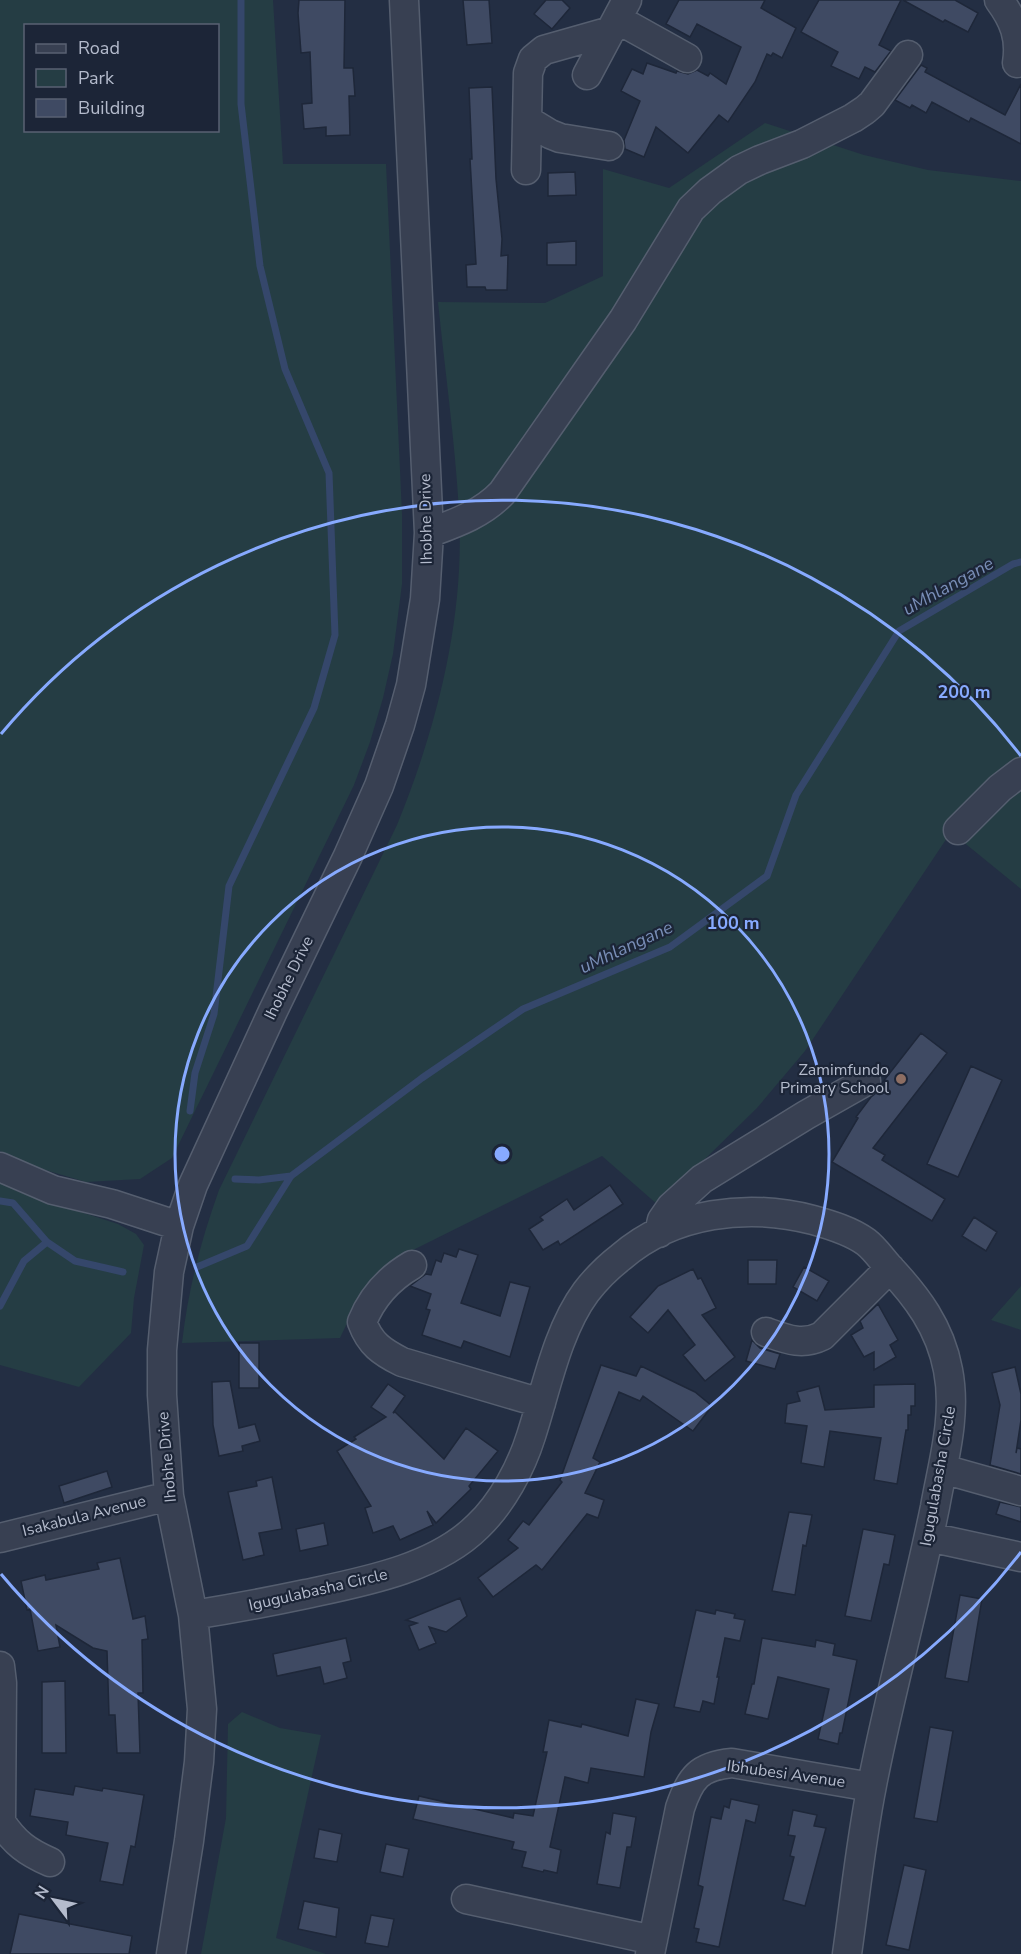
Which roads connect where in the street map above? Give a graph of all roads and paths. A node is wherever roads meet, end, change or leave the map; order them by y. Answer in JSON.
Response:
{"nodes":[{"id":1,"x":404,"y":0,"type":"edge"},
{"id":2,"x":999,"y":0,"type":"edge"},
{"id":3,"x":618,"y":17,"type":"edge"},
{"id":4,"x":908,"y":55,"type":"dead end"},
{"id":5,"x":687,"y":58,"type":"dead end"},
{"id":6,"x":1017,"y":63,"type":"dead end"},
{"id":7,"x":587,"y":75,"type":"dead end"},
{"id":8,"x":527,"y":120,"type":"junction"},
{"id":9,"x":609,"y":146,"type":"dead end"},
{"id":10,"x":526,"y":170,"type":"dead end"},
{"id":11,"x":429,"y":533,"type":"junction"},
{"id":12,"x":1021,"y":772,"type":"edge"},
{"id":13,"x":958,"y":830,"type":"dead end"},
{"id":14,"x":866,"y":1081,"type":"dead end"},
{"id":15,"x":0,"y":1167,"type":"edge"},
{"id":16,"x":179,"y":1226,"type":"junction"},
{"id":17,"x":658,"y":1233,"type":"junction"},
{"id":18,"x":412,"y":1265,"type":"dead end"},
{"id":19,"x":890,"y":1268,"type":"junction"},
{"id":20,"x":765,"y":1332,"type":"dead end"},
{"id":21,"x":541,"y":1403,"type":"junction"},
{"id":22,"x":943,"y":1469,"type":"junction"},
{"id":23,"x":1021,"y":1491,"type":"edge"},
{"id":24,"x":169,"y":1496,"type":"junction"},
{"id":25,"x":929,"y":1537,"type":"junction"},
{"id":26,"x":0,"y":1538,"type":"edge"},
{"id":27,"x":1021,"y":1557,"type":"edge"},
{"id":28,"x":194,"y":1615,"type":"junction"},
{"id":29,"x":0,"y":1666,"type":"edge"},
{"id":30,"x":871,"y":1787,"type":"junction"},
{"id":31,"x":50,"y":1862,"type":"dead end"},
{"id":32,"x":466,"y":1899,"type":"dead end"},
{"id":33,"x":651,"y":1947,"type":"edge"},
{"id":34,"x":171,"y":1954,"type":"edge"},
{"id":35,"x":847,"y":1954,"type":"edge"}],
"edges":[{"from":1,"to":11,"type":"street","name":"Ihobhe Drive"},
{"from":2,"to":6,"type":"street"},
{"from":3,"to":5,"type":"street"},
{"from":3,"to":7,"type":"street"},
{"from":3,"to":8,"type":"street"},
{"from":4,"to":11,"type":"street"},
{"from":8,"to":9,"type":"street"},
{"from":8,"to":10,"type":"street"},
{"from":11,"to":16,"type":"street","name":"Ihobhe Drive"},
{"from":12,"to":13,"type":"street"},
{"from":14,"to":17,"type":"street"},
{"from":15,"to":16,"type":"street"},
{"from":16,"to":24,"type":"street","name":"Ihobhe Drive"},
{"from":17,"to":19,"type":"street","name":"Igugulabasha Circle"},
{"from":17,"to":21,"type":"street","name":"Igugulabasha Circle"},
{"from":18,"to":21,"type":"street"},
{"from":19,"to":20,"type":"street"},
{"from":19,"to":22,"type":"street","name":"Igugulabasha Circle"},
{"from":21,"to":28,"type":"street","name":"Igugulabasha Circle"},
{"from":22,"to":23,"type":"street"},
{"from":22,"to":25,"type":"street","name":"Igugulabasha Circle"},
{"from":24,"to":26,"type":"street","name":"Isakabula Avenue"},
{"from":24,"to":28,"type":"street","name":"Ihobhe Drive"},
{"from":25,"to":27,"type":"street"},
{"from":25,"to":30,"type":"street","name":"Igugulabasha Circle"},
{"from":28,"to":34,"type":"street","name":"Ihobhe Drive"},
{"from":29,"to":31,"type":"street"},
{"from":30,"to":33,"type":"street","name":"Ibhubesi Avenue"},
{"from":30,"to":35,"type":"street","name":"Igugulabasha Circle"},
{"from":32,"to":33,"type":"street","name":"Ibhubesi Avenue"}]}
